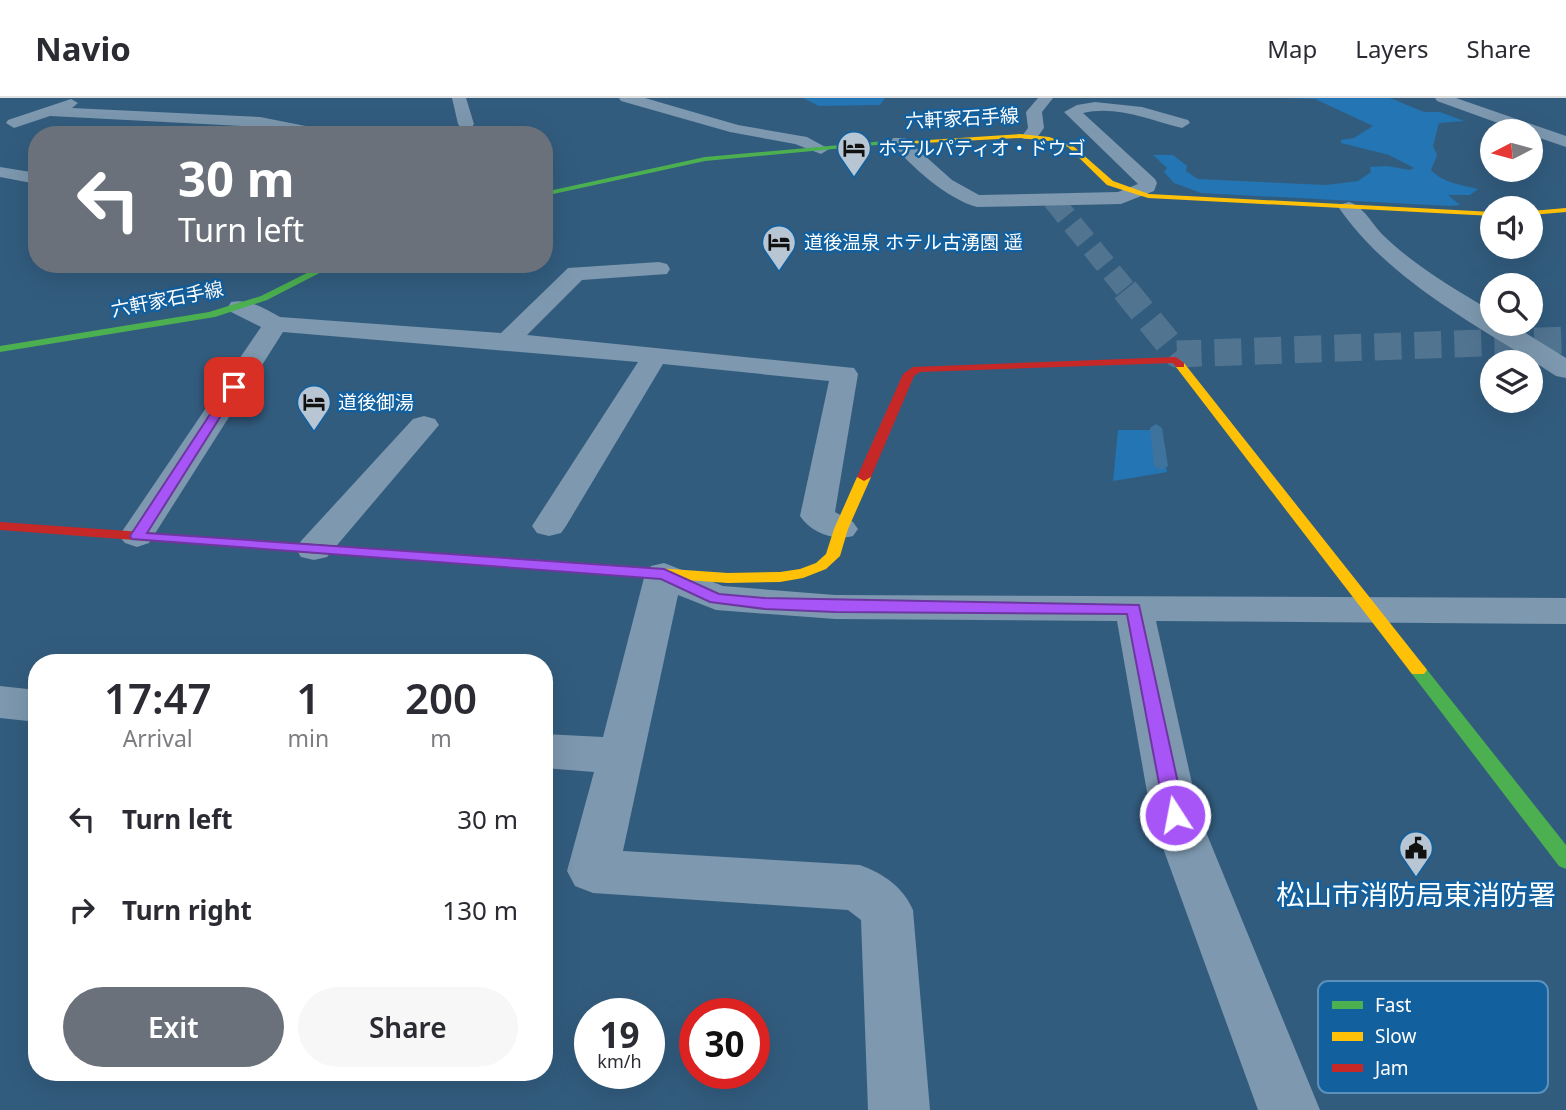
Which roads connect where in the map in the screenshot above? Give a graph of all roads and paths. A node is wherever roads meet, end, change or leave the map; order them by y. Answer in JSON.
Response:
{"nodes":[{"id":1,"x":63,"y":98,"type":"edge"},
{"id":2,"x":84,"y":98,"type":"edge"},
{"id":3,"x":459,"y":98,"type":"edge"},
{"id":4,"x":626,"y":98,"type":"edge"},
{"id":5,"x":1046,"y":98,"type":"edge"},
{"id":6,"x":1442,"y":98,"type":"edge"},
{"id":7,"x":48,"y":111,"type":"junction"},
{"id":8,"x":1182,"y":122,"type":"dead end"},
{"id":9,"x":466,"y":124,"type":"dead end"},
{"id":10,"x":7,"y":126,"type":"edge"},
{"id":11,"x":280,"y":126,"type":"edge"},
{"id":12,"x":1030,"y":136,"type":"junction"},
{"id":13,"x":899,"y":142,"type":"junction"},
{"id":14,"x":1566,"y":142,"type":"edge"},
{"id":15,"x":821,"y":149,"type":"junction"},
{"id":16,"x":0,"y":172,"type":"edge"},
{"id":17,"x":28,"y":177,"type":"edge"},
{"id":18,"x":553,"y":192,"type":"edge"},
{"id":19,"x":1133,"y":192,"type":"junction"},
{"id":20,"x":1349,"y":208,"type":"junction"},
{"id":21,"x":1566,"y":210,"type":"edge"},
{"id":22,"x":1543,"y":212,"type":"edge"},
{"id":23,"x":1480,"y":213,"type":"edge"},
{"id":24,"x":659,"y":269,"type":"dead end"},
{"id":25,"x":318,"y":273,"type":"edge"},
{"id":26,"x":240,"y":307,"type":"junction"},
{"id":27,"x":275,"y":324,"type":"junction"},
{"id":28,"x":507,"y":341,"type":"junction"},
{"id":29,"x":0,"y":349,"type":"edge"},
{"id":30,"x":654,"y":357,"type":"junction"},
{"id":31,"x":1566,"y":370,"type":"edge"},
{"id":32,"x":424,"y":425,"type":"dead end"},
{"id":33,"x":0,"y":526,"type":"edge"},
{"id":34,"x":549,"y":527,"type":"dead end"},
{"id":35,"x":841,"y":529,"type":"junction"},
{"id":36,"x":137,"y":536,"type":"junction"},
{"id":37,"x":314,"y":549,"type":"junction"},
{"id":38,"x":664,"y":574,"type":"junction"},
{"id":39,"x":1134,"y":608,"type":"junction"},
{"id":40,"x":1369,"y":610,"type":"junction"},
{"id":41,"x":1566,"y":611,"type":"edge"},
{"id":42,"x":0,"y":702,"type":"edge"},
{"id":43,"x":28,"y":705,"type":"edge"},
{"id":44,"x":553,"y":752,"type":"edge"},
{"id":45,"x":621,"y":756,"type":"junction"},
{"id":46,"x":1566,"y":860,"type":"edge"},
{"id":47,"x":899,"y":1110,"type":"edge"},
{"id":48,"x":1289,"y":1110,"type":"edge"}],
"edges":[{"from":1,"to":10,"type":"street"},
{"from":2,"to":7,"type":"street"},
{"from":3,"to":9,"type":"street"},
{"from":4,"to":15,"type":"street"},
{"from":5,"to":12,"type":"street"},
{"from":6,"to":14,"type":"street"},
{"from":7,"to":10,"type":"street"},
{"from":7,"to":11,"type":"street"},
{"from":8,"to":19,"type":"street"},
{"from":12,"to":13,"type":"main road","name":"六軒家石手線"},
{"from":12,"to":19,"type":"main road","name":"六軒家石手線"},
{"from":13,"to":15,"type":"main road","name":"六軒家石手線"},
{"from":13,"to":19,"type":"street"},
{"from":15,"to":18,"type":"main road","name":"六軒家石手線"},
{"from":16,"to":17,"type":"street"},
{"from":19,"to":20,"type":"main road","name":"六軒家石手線"},
{"from":20,"to":23,"type":"main road","name":"六軒家石手線"},
{"from":20,"to":31,"type":"street"},
{"from":21,"to":22,"type":"main road"},
{"from":24,"to":28,"type":"street"},
{"from":25,"to":26,"type":"main road","name":"六軒家石手線"},
{"from":26,"to":27,"type":"street"},
{"from":26,"to":29,"type":"main road","name":"六軒家石手線"},
{"from":27,"to":28,"type":"street"},
{"from":27,"to":36,"type":"street"},
{"from":28,"to":30,"type":"street"},
{"from":30,"to":34,"type":"street"},
{"from":30,"to":35,"type":"street"},
{"from":32,"to":37,"type":"street"},
{"from":33,"to":36,"type":"main road"},
{"from":35,"to":38,"type":"main road"},
{"from":35,"to":40,"type":"main road"},
{"from":36,"to":37,"type":"main road"},
{"from":37,"to":38,"type":"main road"},
{"from":38,"to":39,"type":"street"},
{"from":38,"to":45,"type":"street"},
{"from":39,"to":40,"type":"street"},
{"from":39,"to":48,"type":"street"},
{"from":40,"to":41,"type":"street"},
{"from":40,"to":46,"type":"main road"},
{"from":42,"to":43,"type":"street"},
{"from":44,"to":45,"type":"street"},
{"from":45,"to":47,"type":"street"}]}
